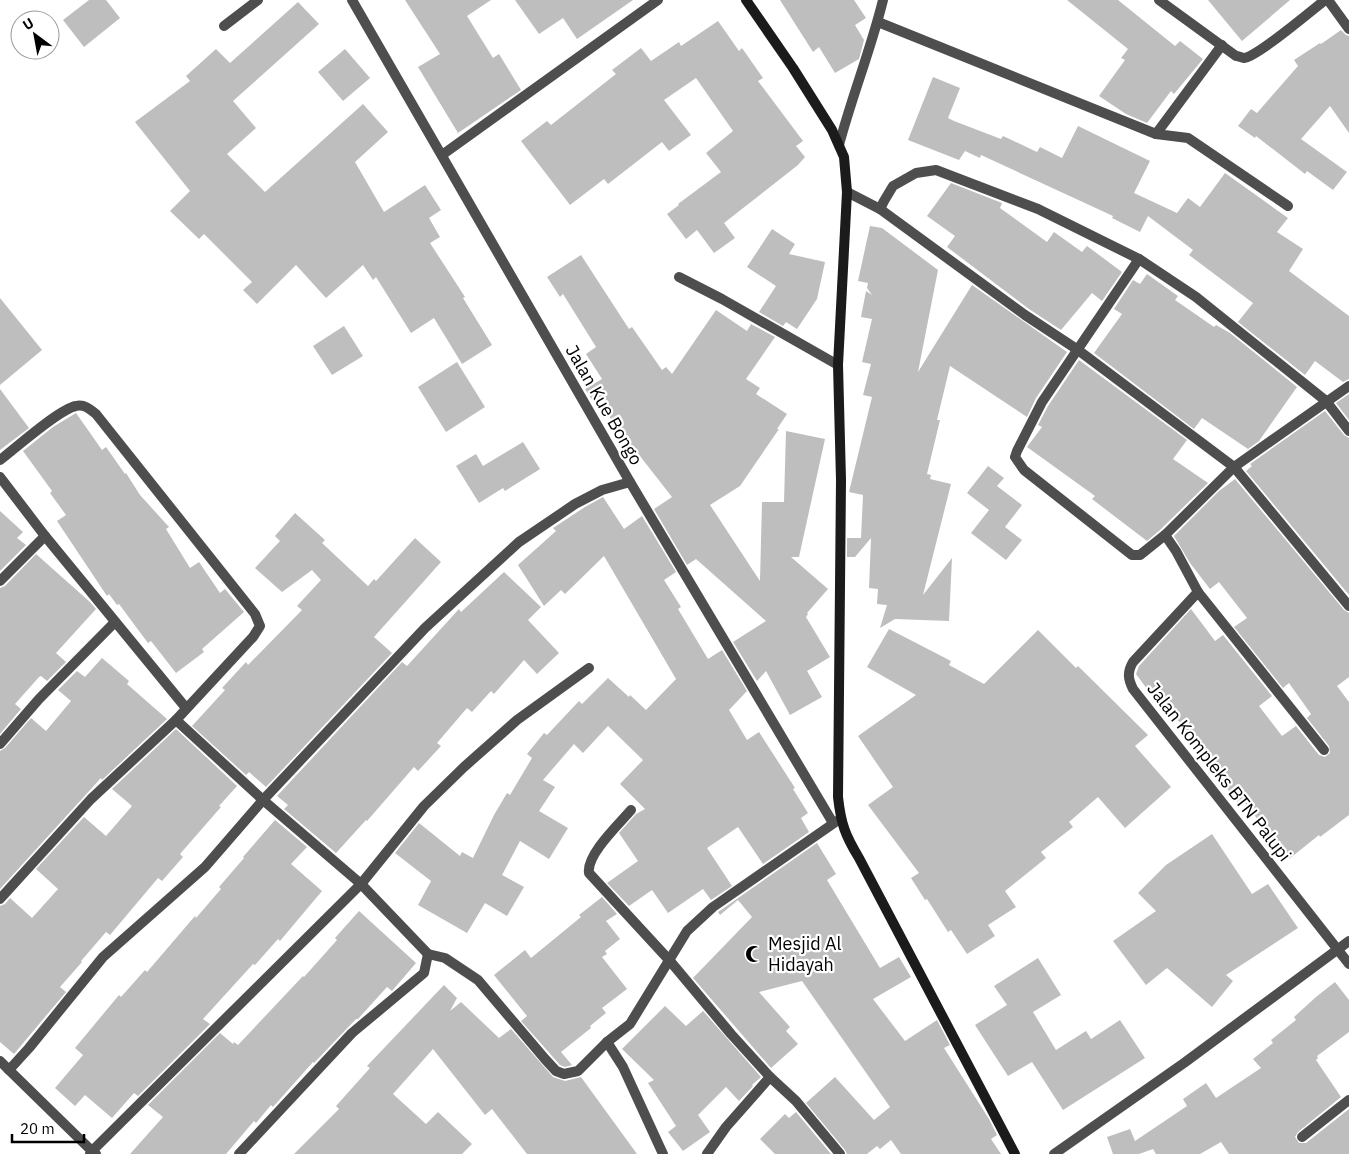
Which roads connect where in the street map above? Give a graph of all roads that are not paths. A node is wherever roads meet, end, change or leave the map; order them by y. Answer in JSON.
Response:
{"nodes":[{"id":1,"x":258,"y":0,"type":"edge"},
{"id":2,"x":352,"y":0,"type":"edge"},
{"id":3,"x":658,"y":0,"type":"edge"},
{"id":4,"x":746,"y":0,"type":"edge"},
{"id":5,"x":883,"y":0,"type":"edge"},
{"id":6,"x":1159,"y":0,"type":"edge"},
{"id":7,"x":1326,"y":0,"type":"edge"},
{"id":8,"x":878,"y":22,"type":"junction"},
{"id":9,"x":224,"y":26,"type":"dead end"},
{"id":10,"x":1349,"y":29,"type":"edge"},
{"id":11,"x":1222,"y":46,"type":"junction"},
{"id":12,"x":1156,"y":134,"type":"junction"},
{"id":13,"x":839,"y":145,"type":"junction"},
{"id":14,"x":442,"y":155,"type":"junction"},
{"id":15,"x":847,"y":192,"type":"junction"},
{"id":16,"x":1288,"y":206,"type":"dead end"},
{"id":17,"x":880,"y":209,"type":"junction"},
{"id":18,"x":1139,"y":259,"type":"junction"},
{"id":19,"x":679,"y":277,"type":"dead end"},
{"id":20,"x":1078,"y":350,"type":"junction"},
{"id":21,"x":838,"y":365,"type":"junction"},
{"id":22,"x":1349,"y":386,"type":"edge"},
{"id":23,"x":1326,"y":401,"type":"junction"},
{"id":24,"x":1349,"y":431,"type":"edge"},
{"id":25,"x":0,"y":460,"type":"edge"},
{"id":26,"x":1234,"y":467,"type":"junction"},
{"id":27,"x":0,"y":477,"type":"edge"},
{"id":28,"x":630,"y":482,"type":"junction"},
{"id":29,"x":1165,"y":535,"type":"junction"},
{"id":30,"x":45,"y":536,"type":"junction"},
{"id":31,"x":0,"y":581,"type":"edge"},
{"id":32,"x":1198,"y":592,"type":"junction"},
{"id":33,"x":1349,"y":606,"type":"edge"},
{"id":34,"x":115,"y":622,"type":"junction"},
{"id":35,"x":589,"y":668,"type":"dead end"},
{"id":36,"x":186,"y":708,"type":"junction"},
{"id":37,"x":176,"y":720,"type":"junction"},
{"id":38,"x":0,"y":744,"type":"edge"},
{"id":39,"x":1324,"y":750,"type":"dead end"},
{"id":40,"x":263,"y":800,"type":"junction"},
{"id":41,"x":631,"y":810,"type":"dead end"},
{"id":42,"x":837,"y":821,"type":"junction"},
{"id":43,"x":361,"y":884,"type":"junction"},
{"id":44,"x":0,"y":899,"type":"edge"},
{"id":45,"x":1349,"y":941,"type":"edge"},
{"id":46,"x":1338,"y":950,"type":"junction"},
{"id":47,"x":428,"y":954,"type":"junction"},
{"id":48,"x":670,"y":961,"type":"junction"},
{"id":49,"x":1349,"y":964,"type":"edge"},
{"id":50,"x":607,"y":1042,"type":"junction"},
{"id":51,"x":0,"y":1061,"type":"edge"},
{"id":52,"x":9,"y":1070,"type":"junction"},
{"id":53,"x":770,"y":1077,"type":"junction"},
{"id":54,"x":1349,"y":1100,"type":"edge"},
{"id":55,"x":1302,"y":1137,"type":"dead end"},
{"id":56,"x":244,"y":1152,"type":"edge"},
{"id":57,"x":93,"y":1153,"type":"edge"},
{"id":58,"x":663,"y":1154,"type":"edge"},
{"id":59,"x":707,"y":1154,"type":"edge"},
{"id":60,"x":840,"y":1154,"type":"edge"},
{"id":61,"x":1015,"y":1154,"type":"edge"},
{"id":62,"x":1054,"y":1154,"type":"edge"}],
"edges":[{"from":1,"to":9,"type":"street"},
{"from":2,"to":14,"type":"street","name":"Jalan Kue Bongo"},
{"from":3,"to":14,"type":"street"},
{"from":4,"to":13,"type":"main road"},
{"from":5,"to":8,"type":"street"},
{"from":6,"to":11,"type":"street"},
{"from":7,"to":10,"type":"street"},
{"from":7,"to":11,"type":"street"},
{"from":8,"to":12,"type":"street"},
{"from":8,"to":13,"type":"street"},
{"from":11,"to":12,"type":"street"},
{"from":12,"to":16,"type":"street"},
{"from":13,"to":15,"type":"main road"},
{"from":14,"to":28,"type":"street","name":"Jalan Kue Bongo"},
{"from":15,"to":17,"type":"street"},
{"from":15,"to":21,"type":"main road"},
{"from":17,"to":18,"type":"street"},
{"from":17,"to":20,"type":"street"},
{"from":18,"to":20,"type":"street"},
{"from":18,"to":23,"type":"street"},
{"from":19,"to":21,"type":"street"},
{"from":20,"to":26,"type":"street"},
{"from":20,"to":29,"type":"street"},
{"from":21,"to":42,"type":"main road"},
{"from":22,"to":23,"type":"street"},
{"from":23,"to":24,"type":"street"},
{"from":23,"to":26,"type":"street"},
{"from":25,"to":36,"type":"street"},
{"from":26,"to":29,"type":"street"},
{"from":26,"to":33,"type":"street"},
{"from":27,"to":30,"type":"street"},
{"from":28,"to":40,"type":"street"},
{"from":28,"to":42,"type":"street","name":"Jalan Kue Bongo"},
{"from":29,"to":32,"type":"street"},
{"from":30,"to":31,"type":"street"},
{"from":30,"to":34,"type":"street"},
{"from":32,"to":39,"type":"street"},
{"from":32,"to":46,"type":"street","name":"Jalan Kompleks BTN Palupi"},
{"from":34,"to":36,"type":"street"},
{"from":34,"to":38,"type":"street"},
{"from":35,"to":43,"type":"street"},
{"from":36,"to":37,"type":"street"},
{"from":37,"to":40,"type":"street"},
{"from":37,"to":44,"type":"street"},
{"from":40,"to":43,"type":"street"},
{"from":40,"to":52,"type":"street"},
{"from":41,"to":48,"type":"street"},
{"from":42,"to":48,"type":"street"},
{"from":42,"to":61,"type":"main road"},
{"from":43,"to":47,"type":"street"},
{"from":43,"to":57,"type":"street"},
{"from":45,"to":46,"type":"street"},
{"from":46,"to":49,"type":"street","name":"Jalan Kompleks BTN Palupi"},
{"from":46,"to":62,"type":"street"},
{"from":47,"to":50,"type":"street"},
{"from":47,"to":56,"type":"street"},
{"from":48,"to":50,"type":"street"},
{"from":48,"to":53,"type":"street"},
{"from":50,"to":58,"type":"street"},
{"from":51,"to":52,"type":"street"},
{"from":52,"to":57,"type":"street"},
{"from":53,"to":59,"type":"street"},
{"from":53,"to":60,"type":"street"},
{"from":54,"to":55,"type":"street"}]}
